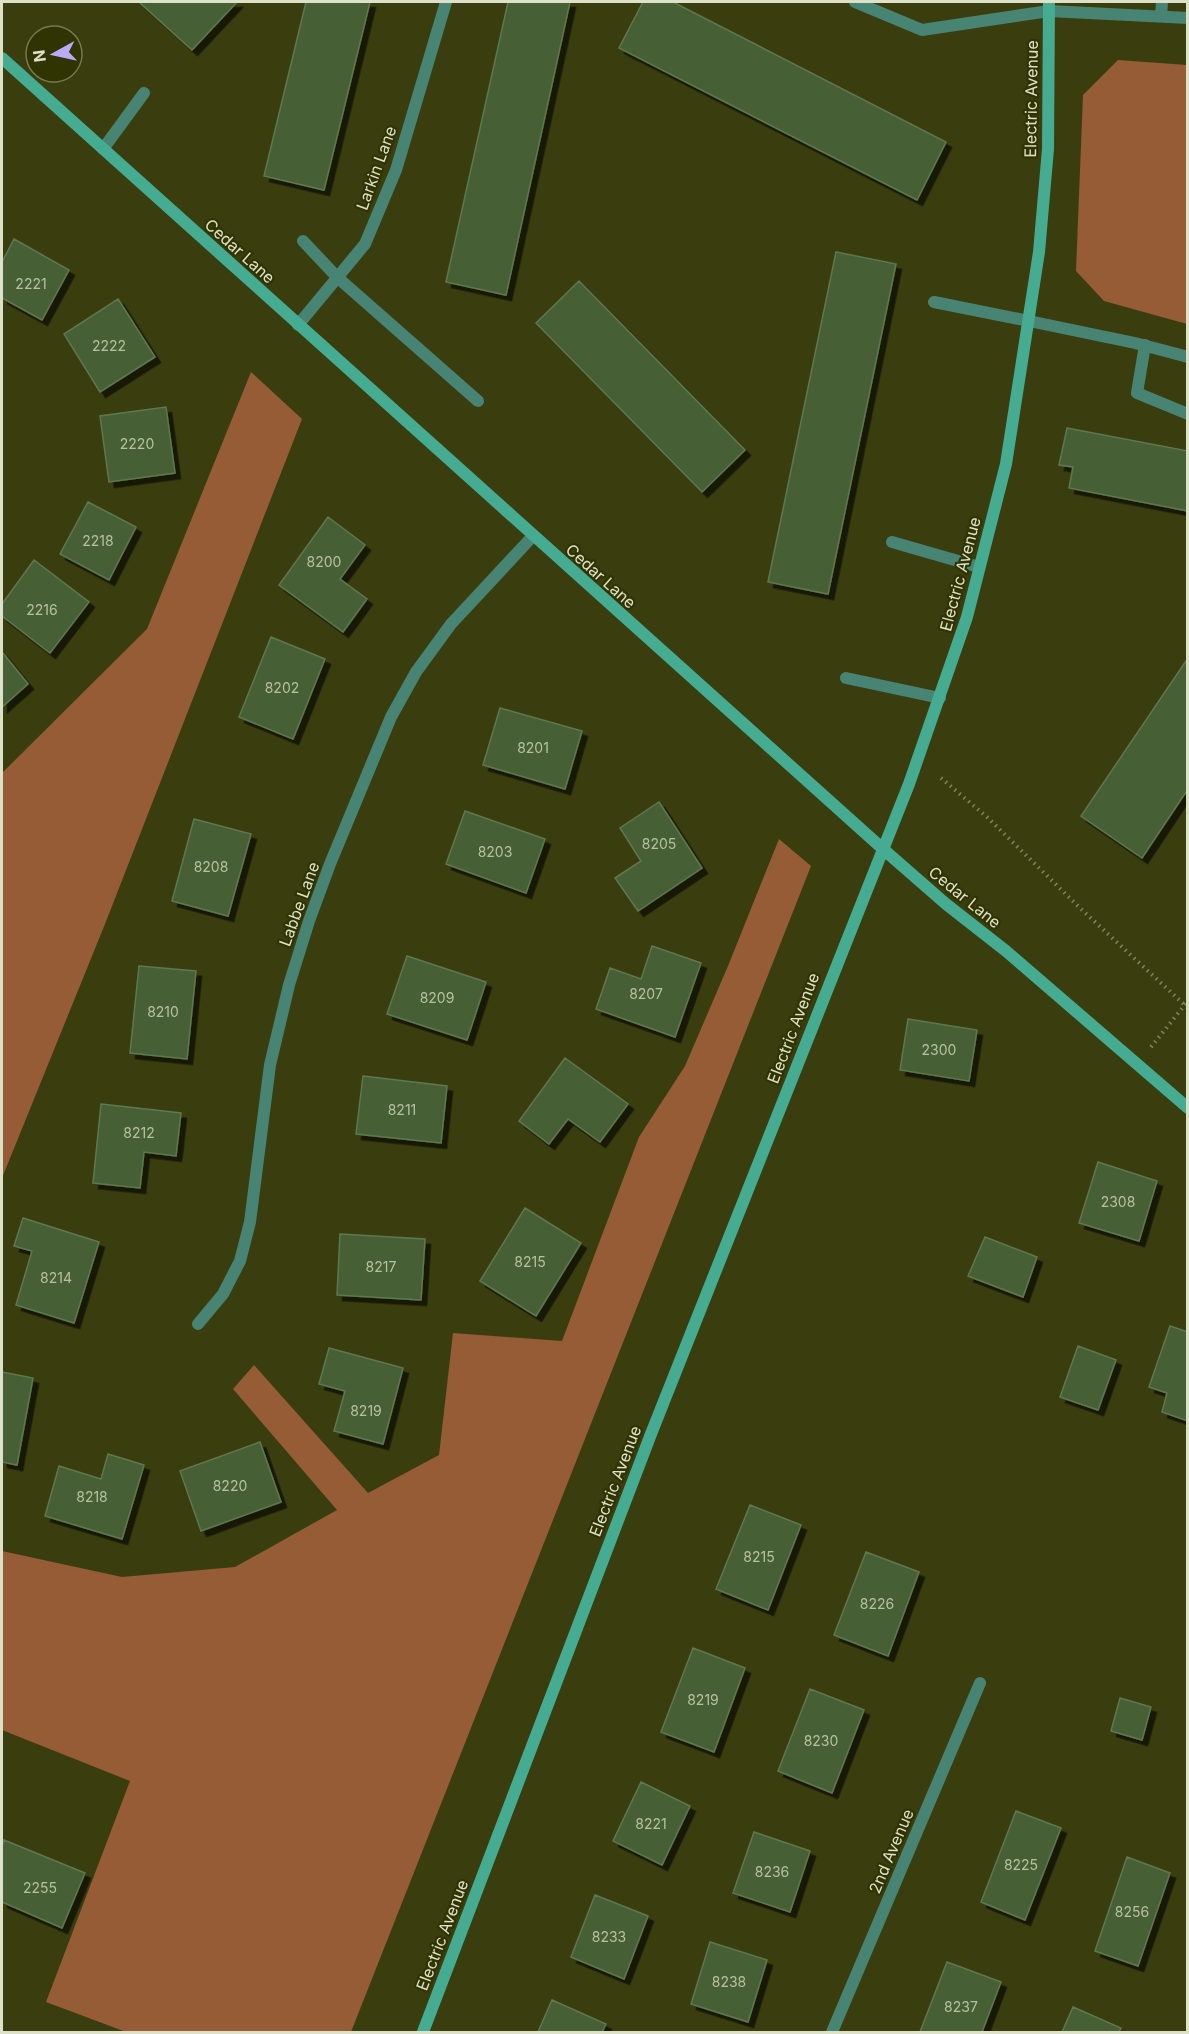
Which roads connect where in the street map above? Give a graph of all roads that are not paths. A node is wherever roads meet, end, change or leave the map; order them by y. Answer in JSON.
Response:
{"nodes":[{"id":1,"x":446,"y":2,"type":"edge"},
{"id":2,"x":855,"y":2,"type":"edge"},
{"id":3,"x":1162,"y":2,"type":"edge"},
{"id":4,"x":1049,"y":6,"type":"edge"},
{"id":5,"x":1161,"y":16,"type":"junction"},
{"id":6,"x":1188,"y":18,"type":"edge"},
{"id":7,"x":2,"y":58,"type":"edge"},
{"id":8,"x":144,"y":93,"type":"dead end"},
{"id":9,"x":103,"y":149,"type":"junction"},
{"id":10,"x":303,"y":241,"type":"dead end"},
{"id":11,"x":337,"y":277,"type":"junction"},
{"id":12,"x":934,"y":303,"type":"dead end"},
{"id":13,"x":1029,"y":321,"type":"junction"},
{"id":14,"x":298,"y":325,"type":"junction"},
{"id":15,"x":1145,"y":345,"type":"junction"},
{"id":16,"x":1188,"y":357,"type":"edge"},
{"id":17,"x":478,"y":401,"type":"dead end"},
{"id":18,"x":1188,"y":414,"type":"edge"},
{"id":19,"x":532,"y":537,"type":"junction"},
{"id":20,"x":892,"y":542,"type":"dead end"},
{"id":21,"x":979,"y":567,"type":"junction"},
{"id":22,"x":846,"y":678,"type":"dead end"},
{"id":23,"x":940,"y":698,"type":"junction"},
{"id":24,"x":883,"y":849,"type":"junction"},
{"id":25,"x":1188,"y":1108,"type":"edge"},
{"id":26,"x":198,"y":1324,"type":"dead end"},
{"id":27,"x":980,"y":1683,"type":"dead end"},
{"id":28,"x":423,"y":2032,"type":"edge"},
{"id":29,"x":832,"y":2032,"type":"edge"}],
"edges":[{"from":1,"to":11,"type":"street","name":"Larkin Lane"},
{"from":2,"to":4,"type":"street"},
{"from":3,"to":5,"type":"street"},
{"from":4,"to":5,"type":"street"},
{"from":4,"to":13,"type":"street","name":"Electric Avenue"},
{"from":5,"to":6,"type":"street"},
{"from":7,"to":9,"type":"street","name":"Cedar Lane"},
{"from":8,"to":9,"type":"street"},
{"from":9,"to":14,"type":"street","name":"Cedar Lane"},
{"from":10,"to":11,"type":"street"},
{"from":11,"to":14,"type":"street","name":"Larkin Lane"},
{"from":11,"to":17,"type":"street"},
{"from":12,"to":13,"type":"street"},
{"from":13,"to":15,"type":"street"},
{"from":13,"to":21,"type":"street","name":"Electric Avenue"},
{"from":14,"to":19,"type":"street","name":"Cedar Lane"},
{"from":15,"to":16,"type":"street"},
{"from":15,"to":18,"type":"street"},
{"from":19,"to":24,"type":"street","name":"Cedar Lane"},
{"from":19,"to":26,"type":"street","name":"Labbe Lane"},
{"from":20,"to":21,"type":"street"},
{"from":21,"to":23,"type":"street","name":"Electric Avenue"},
{"from":22,"to":23,"type":"street"},
{"from":23,"to":24,"type":"street","name":"Electric Avenue"},
{"from":24,"to":25,"type":"street","name":"Cedar Lane"},
{"from":24,"to":28,"type":"street","name":"Electric Avenue"},
{"from":27,"to":29,"type":"street","name":"2nd Avenue"}]}
